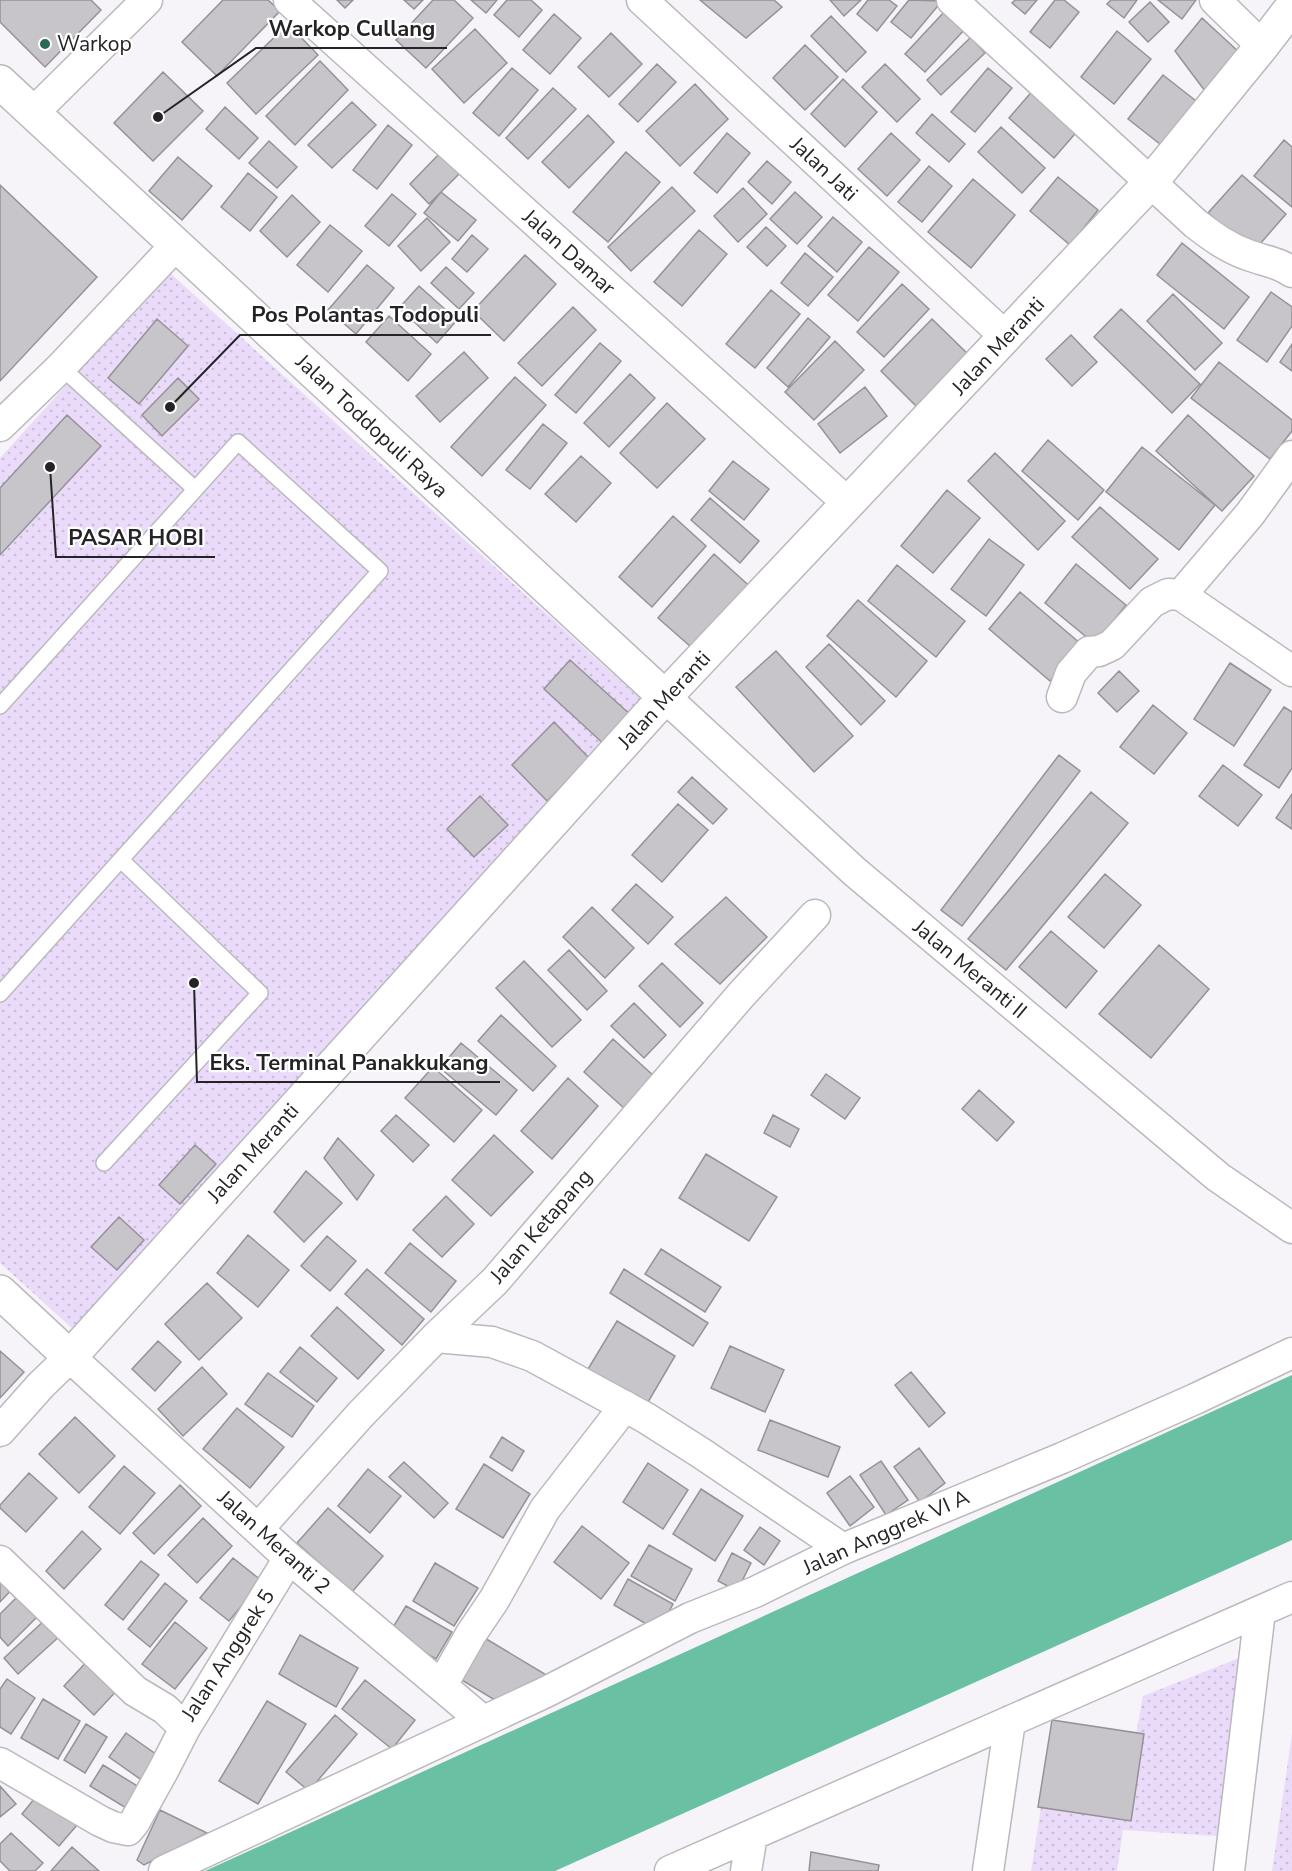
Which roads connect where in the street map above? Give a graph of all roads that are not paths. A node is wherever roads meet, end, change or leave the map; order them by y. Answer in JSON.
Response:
{"nodes":[{"id":1,"x":147,"y":0,"type":"edge"},
{"id":2,"x":289,"y":0,"type":"edge"},
{"id":3,"x":642,"y":0,"type":"edge"},
{"id":4,"x":952,"y":0,"type":"edge"},
{"id":5,"x":1215,"y":0,"type":"edge"},
{"id":6,"x":1292,"y":6,"type":"edge"},
{"id":7,"x":1262,"y":46,"type":"junction"},
{"id":8,"x":0,"y":82,"type":"edge"},
{"id":9,"x":33,"y":113,"type":"junction"},
{"id":10,"x":1151,"y":182,"type":"junction"},
{"id":11,"x":176,"y":245,"type":"junction"},
{"id":12,"x":1292,"y":272,"type":"edge"},
{"id":13,"x":1006,"y":338,"type":"junction"},
{"id":14,"x":61,"y":367,"type":"junction"},
{"id":15,"x":0,"y":426,"type":"edge"},
{"id":16,"x":1292,"y":456,"type":"edge"},
{"id":17,"x":195,"y":489,"type":"junction"},
{"id":18,"x":849,"y":504,"type":"junction"},
{"id":19,"x":1181,"y":595,"type":"junction"},
{"id":20,"x":1292,"y":671,"type":"edge"},
{"id":21,"x":665,"y":697,"type":"junction"},
{"id":22,"x":1062,"y":697,"type":"dead end"},
{"id":23,"x":0,"y":706,"type":"edge"},
{"id":24,"x":121,"y":860,"type":"junction"},
{"id":25,"x":815,"y":915,"type":"dead end"},
{"id":26,"x":0,"y":994,"type":"edge"},
{"id":27,"x":105,"y":1163,"type":"dead end"},
{"id":28,"x":1291,"y":1224,"type":"edge"},
{"id":29,"x":0,"y":1292,"type":"edge"},
{"id":30,"x":436,"y":1337,"type":"junction"},
{"id":31,"x":1292,"y":1353,"type":"edge"},
{"id":32,"x":70,"y":1357,"type":"junction"},
{"id":33,"x":625,"y":1406,"type":"junction"},
{"id":34,"x":0,"y":1431,"type":"edge"},
{"id":35,"x":258,"y":1529,"type":"junction"},
{"id":36,"x":843,"y":1549,"type":"junction"},
{"id":37,"x":289,"y":1558,"type":"junction"},
{"id":38,"x":0,"y":1561,"type":"edge"},
{"id":39,"x":1292,"y":1597,"type":"edge"},
{"id":40,"x":1260,"y":1611,"type":"junction"},
{"id":41,"x":442,"y":1685,"type":"junction"},
{"id":42,"x":483,"y":1721,"type":"junction"},
{"id":43,"x":1010,"y":1721,"type":"junction"},
{"id":44,"x":185,"y":1728,"type":"junction"},
{"id":45,"x":0,"y":1763,"type":"edge"},
{"id":46,"x":752,"y":1834,"type":"junction"},
{"id":47,"x":164,"y":1871,"type":"edge"},
{"id":48,"x":670,"y":1871,"type":"edge"},
{"id":49,"x":746,"y":1871,"type":"edge"},
{"id":50,"x":988,"y":1871,"type":"edge"},
{"id":51,"x":1229,"y":1871,"type":"edge"}],
"edges":[{"from":1,"to":9,"type":"street"},
{"from":2,"to":18,"type":"street","name":"Jalan Damar"},
{"from":3,"to":13,"type":"street","name":"Jalan Jati"},
{"from":4,"to":10,"type":"street"},
{"from":5,"to":7,"type":"street"},
{"from":6,"to":7,"type":"street","name":"Jalan Meranti"},
{"from":7,"to":10,"type":"street","name":"Jalan Meranti"},
{"from":8,"to":9,"type":"street","name":"Jalan Toddopuli Raya"},
{"from":9,"to":11,"type":"street","name":"Jalan Toddopuli Raya"},
{"from":10,"to":12,"type":"street"},
{"from":10,"to":13,"type":"street","name":"Jalan Meranti"},
{"from":11,"to":14,"type":"street"},
{"from":11,"to":21,"type":"street","name":"Jalan Toddopuli Raya"},
{"from":13,"to":18,"type":"street","name":"Jalan Meranti"},
{"from":14,"to":15,"type":"street"},
{"from":14,"to":17,"type":"lane"},
{"from":16,"to":19,"type":"street"},
{"from":17,"to":23,"type":"lane"},
{"from":17,"to":24,"type":"lane"},
{"from":18,"to":21,"type":"street","name":"Jalan Meranti"},
{"from":19,"to":20,"type":"street"},
{"from":19,"to":22,"type":"street"},
{"from":21,"to":28,"type":"street","name":"Jalan Meranti II"},
{"from":21,"to":32,"type":"street","name":"Jalan Meranti"},
{"from":24,"to":26,"type":"lane"},
{"from":24,"to":27,"type":"lane"},
{"from":25,"to":30,"type":"street","name":"Jalan Ketapang"},
{"from":29,"to":32,"type":"street"},
{"from":30,"to":33,"type":"street"},
{"from":30,"to":35,"type":"street","name":"Jalan Ketapang"},
{"from":31,"to":36,"type":"street","name":"Jalan Anggrek VI A"},
{"from":32,"to":34,"type":"street"},
{"from":32,"to":35,"type":"street","name":"Jalan Meranti 2"},
{"from":33,"to":36,"type":"street"},
{"from":33,"to":41,"type":"street"},
{"from":35,"to":37,"type":"street","name":"Jalan Meranti 2"},
{"from":36,"to":42,"type":"street","name":"Jalan Anggrek VI A"},
{"from":37,"to":41,"type":"street","name":"Jalan Meranti 2"},
{"from":37,"to":44,"type":"street","name":"Jalan Anggrek 5"},
{"from":38,"to":44,"type":"street","name":"Jalan Anggrek 5"},
{"from":39,"to":40,"type":"street"},
{"from":40,"to":43,"type":"street"},
{"from":40,"to":51,"type":"street"},
{"from":41,"to":42,"type":"street","name":"Jalan Meranti 2"},
{"from":42,"to":47,"type":"street","name":"Jalan Anggrek VI A"},
{"from":43,"to":46,"type":"street"},
{"from":43,"to":50,"type":"street"},
{"from":44,"to":45,"type":"street"},
{"from":46,"to":48,"type":"street"},
{"from":46,"to":49,"type":"street"}]}
